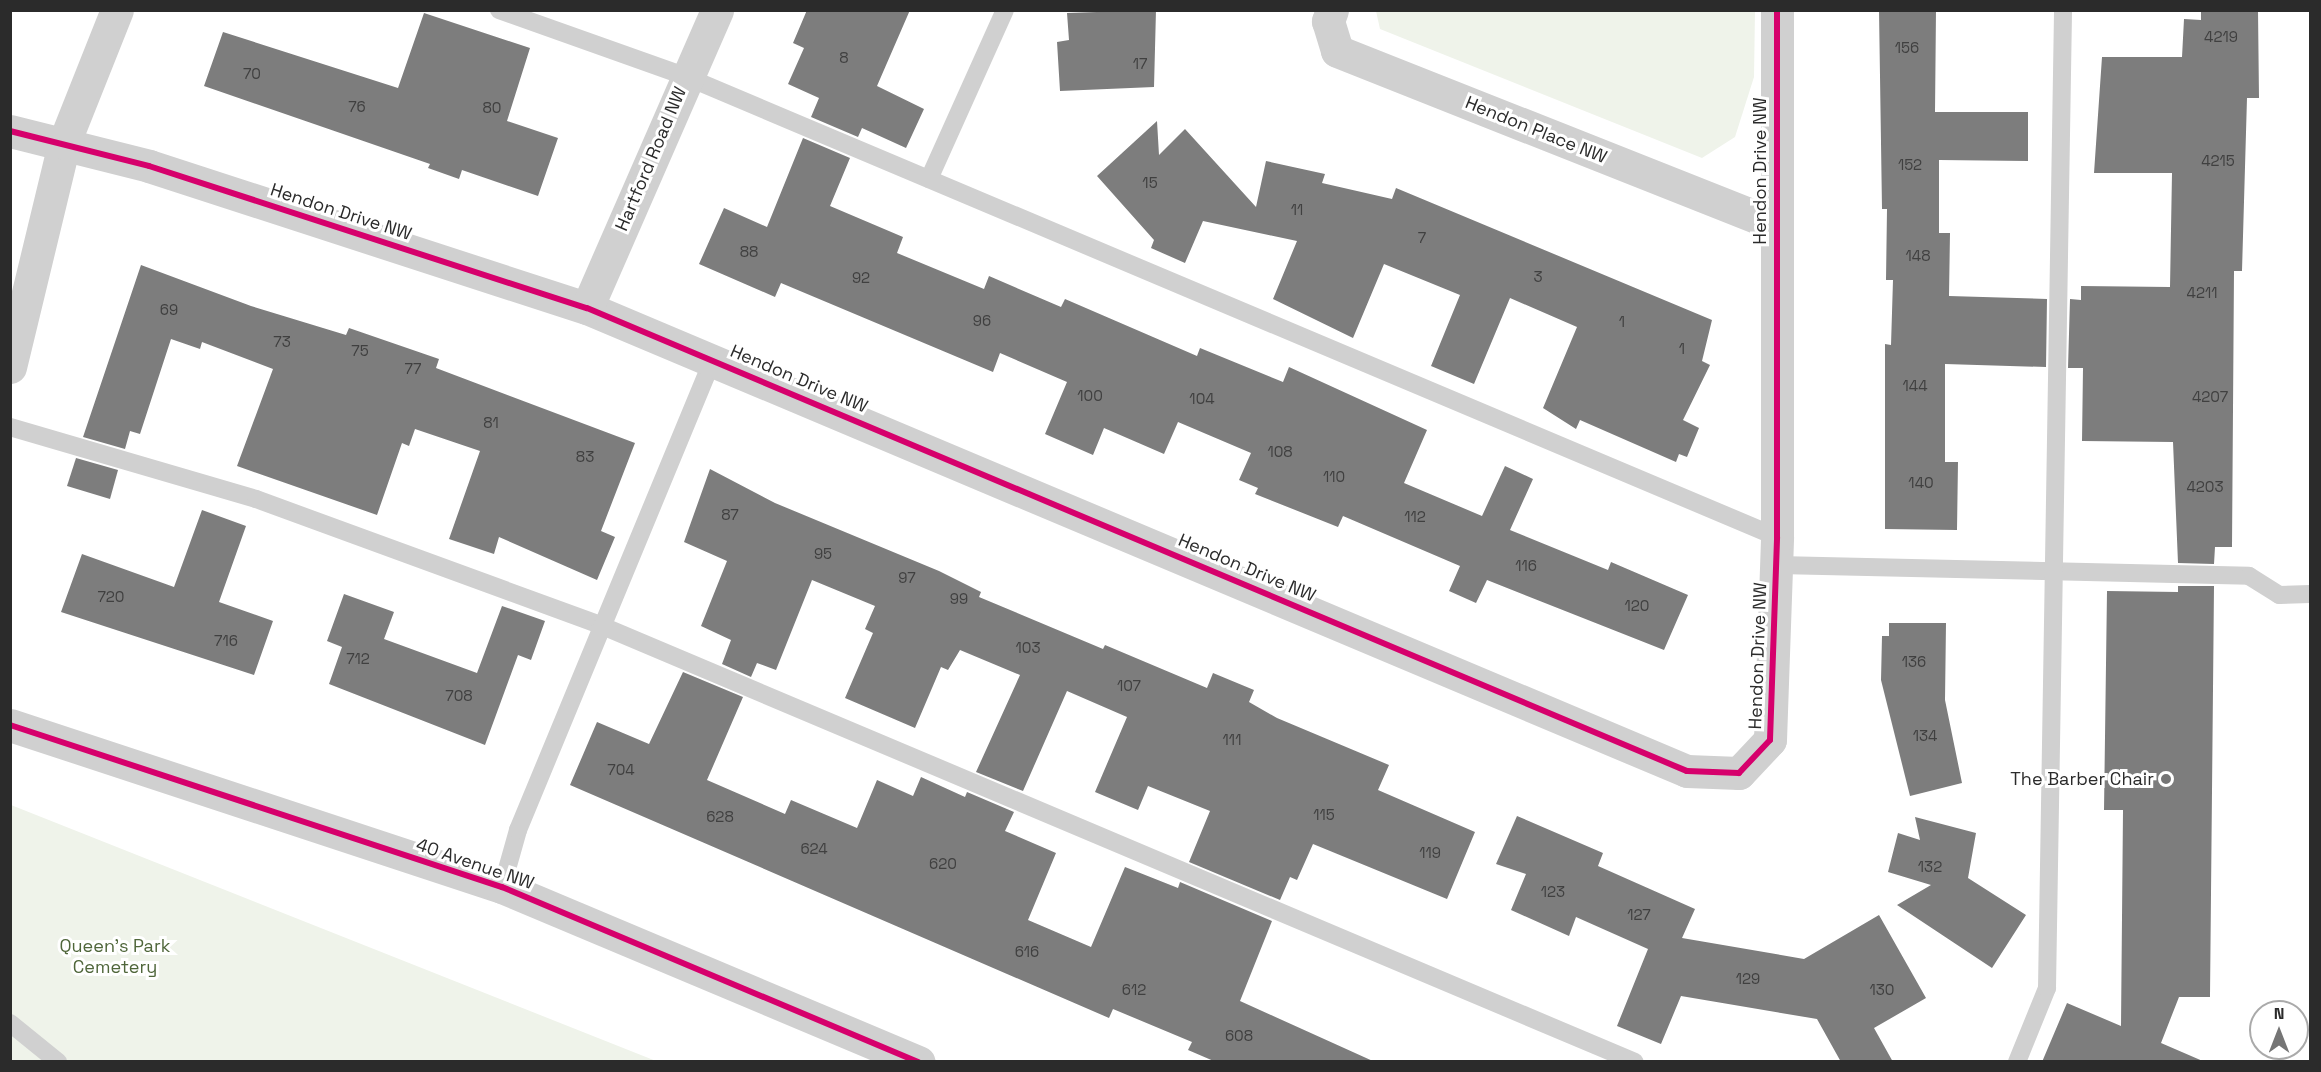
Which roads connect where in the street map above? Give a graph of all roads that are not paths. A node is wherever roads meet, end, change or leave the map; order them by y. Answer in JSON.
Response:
{"nodes":[{"id":1,"x":117,"y":10,"type":"edge"},
{"id":2,"x":499,"y":10,"type":"edge"},
{"id":3,"x":717,"y":10,"type":"edge"},
{"id":4,"x":1005,"y":10,"type":"edge"},
{"id":5,"x":1332,"y":10,"type":"edge"},
{"id":6,"x":1777,"y":10,"type":"edge"},
{"id":7,"x":2064,"y":10,"type":"edge"},
{"id":8,"x":687,"y":77,"type":"junction"},
{"id":9,"x":10,"y":131,"type":"edge"},
{"id":10,"x":64,"y":143,"type":"junction"},
{"id":11,"x":929,"y":179,"type":"junction"},
{"id":12,"x":1775,"y":224,"type":"junction"},
{"id":13,"x":587,"y":308,"type":"junction"},
{"id":14,"x":713,"y":359,"type":"junction"},
{"id":15,"x":10,"y":367,"type":"edge"},
{"id":16,"x":10,"y":427,"type":"edge"},
{"id":17,"x":1777,"y":551,"type":"junction"},
{"id":18,"x":2057,"y":575,"type":"junction"},
{"id":19,"x":2310,"y":594,"type":"edge"},
{"id":20,"x":600,"y":625,"type":"junction"},
{"id":21,"x":10,"y":724,"type":"edge"},
{"id":22,"x":502,"y":887,"type":"junction"},
{"id":23,"x":10,"y":1023,"type":"edge"},
{"id":24,"x":58,"y":1062,"type":"edge"},
{"id":25,"x":919,"y":1062,"type":"edge"},
{"id":26,"x":1635,"y":1062,"type":"edge"},
{"id":27,"x":2017,"y":1062,"type":"edge"}],
"edges":[{"from":1,"to":10,"type":"street"},
{"from":2,"to":8,"type":"lane"},
{"from":3,"to":8,"type":"street","name":"Hartford Road NW"},
{"from":4,"to":11,"type":"lane"},
{"from":5,"to":12,"type":"street","name":"Hendon Place NW"},
{"from":6,"to":12,"type":"street","name":"Hendon Drive NW"},
{"from":7,"to":18,"type":"lane"},
{"from":8,"to":11,"type":"lane"},
{"from":8,"to":13,"type":"street","name":"Hartford Road NW"},
{"from":9,"to":10,"type":"street","name":"Hendon Drive NW"},
{"from":10,"to":13,"type":"street","name":"Hendon Drive NW"},
{"from":10,"to":15,"type":"street"},
{"from":11,"to":17,"type":"lane"},
{"from":12,"to":17,"type":"street","name":"Hendon Drive NW"},
{"from":13,"to":14,"type":"street","name":"Hendon Drive NW"},
{"from":14,"to":17,"type":"street","name":"Hendon Drive NW"},
{"from":14,"to":20,"type":"lane"},
{"from":16,"to":20,"type":"lane"},
{"from":17,"to":18,"type":"lane"},
{"from":18,"to":19,"type":"lane"},
{"from":18,"to":27,"type":"lane"},
{"from":20,"to":22,"type":"lane"},
{"from":20,"to":26,"type":"lane"},
{"from":21,"to":22,"type":"street","name":"40 Avenue NW"},
{"from":22,"to":25,"type":"street","name":"40 Avenue NW"},
{"from":23,"to":24,"type":"lane"}]}
